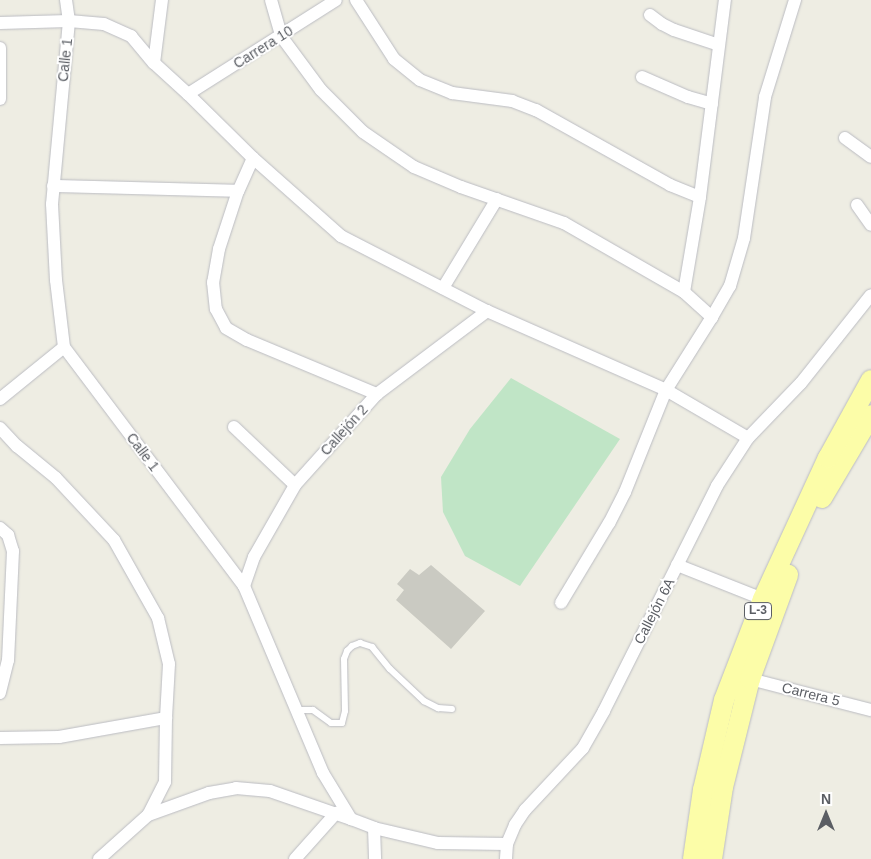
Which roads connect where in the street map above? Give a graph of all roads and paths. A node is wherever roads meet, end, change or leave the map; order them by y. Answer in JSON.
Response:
{"nodes":[{"id":1,"x":66,"y":0,"type":"edge"},
{"id":2,"x":162,"y":0,"type":"edge"},
{"id":3,"x":270,"y":0,"type":"edge"},
{"id":4,"x":336,"y":0,"type":"edge"},
{"id":5,"x":356,"y":0,"type":"edge"},
{"id":6,"x":725,"y":0,"type":"edge"},
{"id":7,"x":794,"y":0,"type":"edge"},
{"id":8,"x":650,"y":15,"type":"dead end"},
{"id":9,"x":69,"y":21,"type":"junction"},
{"id":10,"x":0,"y":24,"type":"edge"},
{"id":11,"x":281,"y":36,"type":"junction"},
{"id":12,"x":719,"y":45,"type":"junction"},
{"id":13,"x":0,"y":48,"type":"edge"},
{"id":14,"x":154,"y":64,"type":"junction"},
{"id":15,"x":642,"y":77,"type":"dead end"},
{"id":16,"x":188,"y":94,"type":"junction"},
{"id":17,"x":0,"y":99,"type":"edge"},
{"id":18,"x":712,"y":104,"type":"junction"},
{"id":19,"x":846,"y":138,"type":"dead end"},
{"id":20,"x":871,"y":157,"type":"edge"},
{"id":21,"x":253,"y":158,"type":"junction"},
{"id":22,"x":53,"y":186,"type":"junction"},
{"id":23,"x":238,"y":191,"type":"junction"},
{"id":24,"x":700,"y":197,"type":"junction"},
{"id":25,"x":497,"y":199,"type":"junction"},
{"id":26,"x":857,"y":205,"type":"dead end"},
{"id":27,"x":871,"y":225,"type":"edge"},
{"id":28,"x":443,"y":288,"type":"junction"},
{"id":29,"x":684,"y":292,"type":"junction"},
{"id":30,"x":871,"y":295,"type":"edge"},
{"id":31,"x":487,"y":311,"type":"junction"},
{"id":32,"x":712,"y":317,"type":"junction"},
{"id":33,"x":64,"y":347,"type":"junction"},
{"id":34,"x":871,"y":380,"type":"edge"},
{"id":35,"x":666,"y":390,"type":"junction"},
{"id":36,"x":377,"y":394,"type":"junction"},
{"id":37,"x":0,"y":399,"type":"edge"},
{"id":38,"x":871,"y":415,"type":"edge"},
{"id":39,"x":234,"y":427,"type":"dead end"},
{"id":40,"x":0,"y":428,"type":"edge"},
{"id":41,"x":748,"y":438,"type":"junction"},
{"id":42,"x":295,"y":485,"type":"junction"},
{"id":43,"x":0,"y":528,"type":"edge"},
{"id":44,"x":677,"y":565,"type":"junction"},
{"id":45,"x":244,"y":586,"type":"junction"},
{"id":46,"x":763,"y":598,"type":"junction"},
{"id":47,"x":561,"y":603,"type":"dead end"},
{"id":48,"x":750,"y":679,"type":"junction"},
{"id":49,"x":0,"y":693,"type":"edge"},
{"id":50,"x":452,"y":709,"type":"dead end"},
{"id":51,"x":297,"y":710,"type":"junction"},
{"id":52,"x":871,"y":710,"type":"edge"},
{"id":53,"x":166,"y":718,"type":"junction"},
{"id":54,"x":0,"y":738,"type":"edge"},
{"id":55,"x":336,"y":813,"type":"junction"},
{"id":56,"x":148,"y":815,"type":"junction"},
{"id":57,"x":351,"y":819,"type":"junction"},
{"id":58,"x":374,"y":828,"type":"junction"},
{"id":59,"x":507,"y":844,"type":"junction"},
{"id":60,"x":98,"y":859,"type":"edge"},
{"id":61,"x":295,"y":859,"type":"edge"},
{"id":62,"x":375,"y":859,"type":"edge"},
{"id":63,"x":506,"y":859,"type":"edge"},
{"id":64,"x":693,"y":859,"type":"edge"},
{"id":65,"x":712,"y":859,"type":"edge"}],
"edges":[{"from":1,"to":9,"type":"street","name":"Calle 1"},
{"from":2,"to":14,"type":"street"},
{"from":3,"to":11,"type":"street"},
{"from":4,"to":11,"type":"street","name":"Carrera 10"},
{"from":5,"to":24,"type":"street"},
{"from":6,"to":12,"type":"street"},
{"from":7,"to":32,"type":"street"},
{"from":8,"to":12,"type":"street"},
{"from":9,"to":10,"type":"street"},
{"from":9,"to":14,"type":"street"},
{"from":9,"to":22,"type":"street","name":"Calle 1"},
{"from":11,"to":16,"type":"street","name":"Carrera 10"},
{"from":11,"to":25,"type":"street"},
{"from":12,"to":18,"type":"street"},
{"from":13,"to":17,"type":"street"},
{"from":14,"to":16,"type":"street"},
{"from":15,"to":18,"type":"street"},
{"from":16,"to":21,"type":"street"},
{"from":18,"to":24,"type":"street"},
{"from":19,"to":20,"type":"street"},
{"from":21,"to":23,"type":"street"},
{"from":21,"to":28,"type":"street"},
{"from":22,"to":23,"type":"street"},
{"from":22,"to":33,"type":"street","name":"Calle 1"},
{"from":23,"to":36,"type":"street"},
{"from":24,"to":29,"type":"street"},
{"from":25,"to":28,"type":"street"},
{"from":25,"to":29,"type":"street"},
{"from":26,"to":27,"type":"street"},
{"from":28,"to":31,"type":"street"},
{"from":29,"to":32,"type":"street"},
{"from":30,"to":41,"type":"street","name":"Callejón 6A"},
{"from":31,"to":35,"type":"street"},
{"from":31,"to":36,"type":"street","name":"Callejón 2"},
{"from":32,"to":35,"type":"street"},
{"from":33,"to":37,"type":"street"},
{"from":33,"to":45,"type":"street","name":"Calle 1"},
{"from":34,"to":46,"type":"main road","number":"L-3"},
{"from":35,"to":41,"type":"street"},
{"from":35,"to":47,"type":"street"},
{"from":36,"to":42,"type":"street","name":"Callejón 2"},
{"from":38,"to":48,"type":"main road","number":"L-3"},
{"from":39,"to":42,"type":"street"},
{"from":40,"to":53,"type":"street"},
{"from":41,"to":44,"type":"street","name":"Callejón 6A"},
{"from":42,"to":45,"type":"street","name":"Callejón 2"},
{"from":43,"to":49,"type":"street"},
{"from":44,"to":46,"type":"street"},
{"from":44,"to":59,"type":"street","name":"Callejón 6A"},
{"from":45,"to":51,"type":"street","name":"Calle 1"},
{"from":46,"to":64,"type":"main road","number":"L-3"},
{"from":48,"to":52,"type":"street","name":"Carrera 5"},
{"from":48,"to":65,"type":"main road","number":"L-3"},
{"from":50,"to":51,"type":"lane"},
{"from":51,"to":57,"type":"street","name":"Calle 1"},
{"from":53,"to":54,"type":"street"},
{"from":53,"to":56,"type":"street"},
{"from":55,"to":56,"type":"street"},
{"from":55,"to":57,"type":"street"},
{"from":55,"to":61,"type":"street"},
{"from":56,"to":60,"type":"street"},
{"from":57,"to":58,"type":"street"},
{"from":58,"to":59,"type":"street"},
{"from":58,"to":62,"type":"street"},
{"from":59,"to":63,"type":"street","name":"Callejón 6A"}]}
